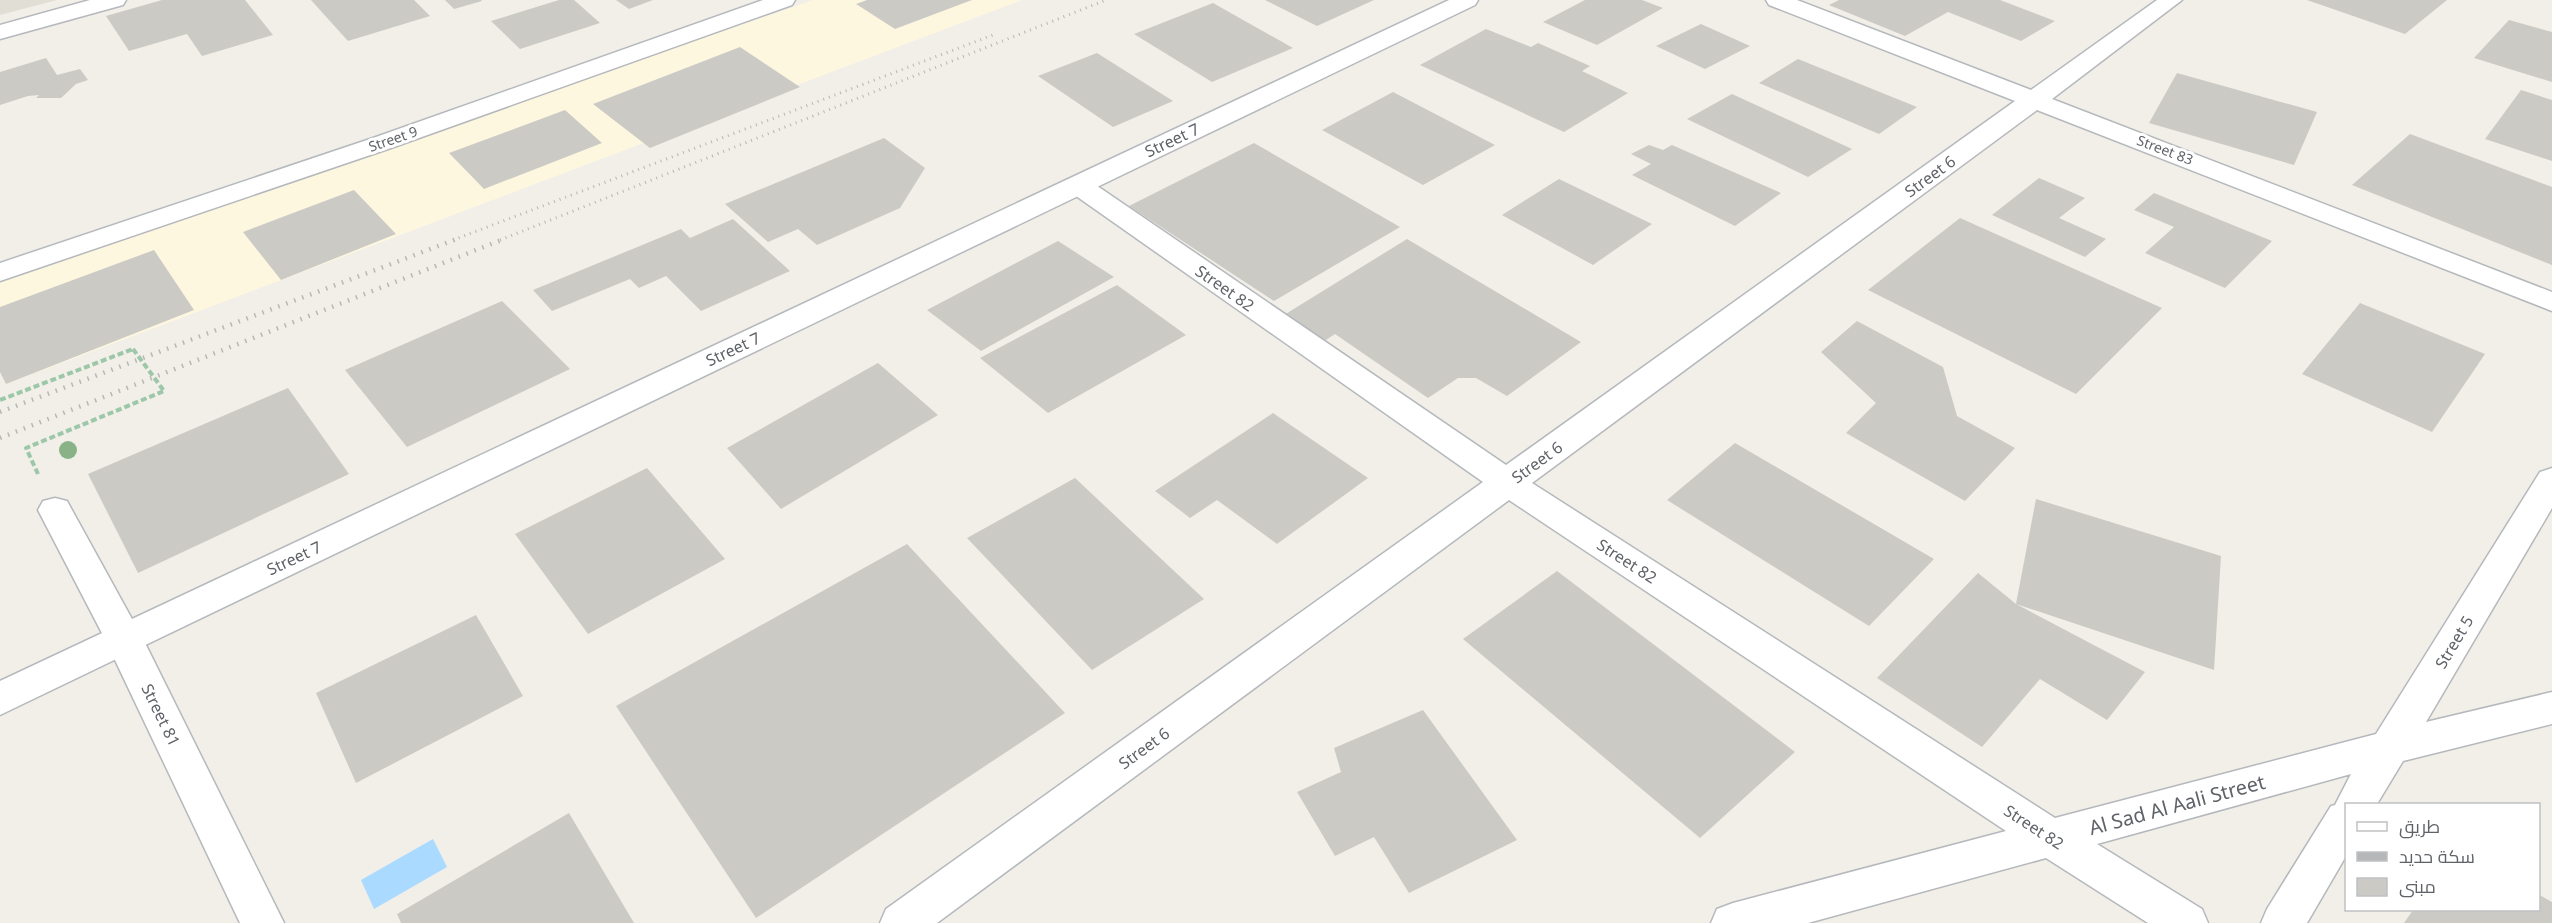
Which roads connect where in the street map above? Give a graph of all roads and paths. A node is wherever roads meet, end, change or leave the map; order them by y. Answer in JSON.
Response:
{"nodes":[{"id":1,"x":115,"y":0,"type":"edge"},
{"id":2,"x":784,"y":0,"type":"edge"},
{"id":3,"x":1467,"y":0,"type":"edge"},
{"id":4,"x":1777,"y":0,"type":"edge"},
{"id":5,"x":2171,"y":0,"type":"edge"},
{"id":6,"x":0,"y":32,"type":"edge"},
{"id":7,"x":2036,"y":99,"type":"junction"},
{"id":8,"x":1078,"y":185,"type":"junction"},
{"id":9,"x":0,"y":272,"type":"edge"},
{"id":10,"x":2552,"y":302,"type":"edge"},
{"id":11,"x":164,"y":392,"type":"joint"},
{"id":12,"x":0,"y":400,"type":"edge"},
{"id":13,"x":26,"y":448,"type":"dead end"},
{"id":14,"x":2552,"y":480,"type":"edge"},
{"id":15,"x":1508,"y":483,"type":"junction"},
{"id":16,"x":54,"y":510,"type":"dead end"},
{"id":17,"x":124,"y":639,"type":"junction"},
{"id":18,"x":0,"y":699,"type":"edge"},
{"id":19,"x":2552,"y":708,"type":"edge"},
{"id":20,"x":2390,"y":747,"type":"junction"},
{"id":21,"x":2356,"y":803,"type":"edge"},
{"id":22,"x":2345,"y":821,"type":"edge"},
{"id":23,"x":2052,"y":839,"type":"junction"},
{"id":24,"x":262,"y":923,"type":"edge"},
{"id":25,"x":902,"y":923,"type":"edge"},
{"id":26,"x":1733,"y":923,"type":"edge"},
{"id":27,"x":2186,"y":923,"type":"edge"},
{"id":28,"x":2283,"y":923,"type":"edge"}],
"edges":[{"from":1,"to":6,"type":"street"},
{"from":2,"to":9,"type":"street","name":"Street 9"},
{"from":3,"to":8,"type":"street","name":"Street 7"},
{"from":4,"to":7,"type":"street","name":"Street 83"},
{"from":5,"to":7,"type":"street","name":"Street 6"},
{"from":7,"to":10,"type":"street","name":"Street 83"},
{"from":7,"to":15,"type":"street","name":"Street 6"},
{"from":8,"to":15,"type":"street","name":"Street 82"},
{"from":8,"to":17,"type":"street","name":"Street 7"},
{"from":11,"to":12,"type":"path","bridge":true},
{"from":11,"to":13,"type":"path"},
{"from":14,"to":20,"type":"street","name":"Street 5"},
{"from":15,"to":23,"type":"street","name":"Street 82"},
{"from":15,"to":25,"type":"street","name":"Street 6"},
{"from":16,"to":17,"type":"street","name":"Street 81"},
{"from":17,"to":18,"type":"street","name":"Street 7"},
{"from":17,"to":24,"type":"street","name":"Street 81"},
{"from":19,"to":20,"type":"street","name":"Al Sad Al Aali Street"},
{"from":20,"to":21,"type":"street","name":"Street 5"},
{"from":20,"to":23,"type":"street","name":"Al Sad Al Aali Street"},
{"from":22,"to":28,"type":"street"},
{"from":23,"to":26,"type":"street","name":"Al Sad Al Aali Street"},
{"from":23,"to":27,"type":"street","name":"Street 82"}]}
